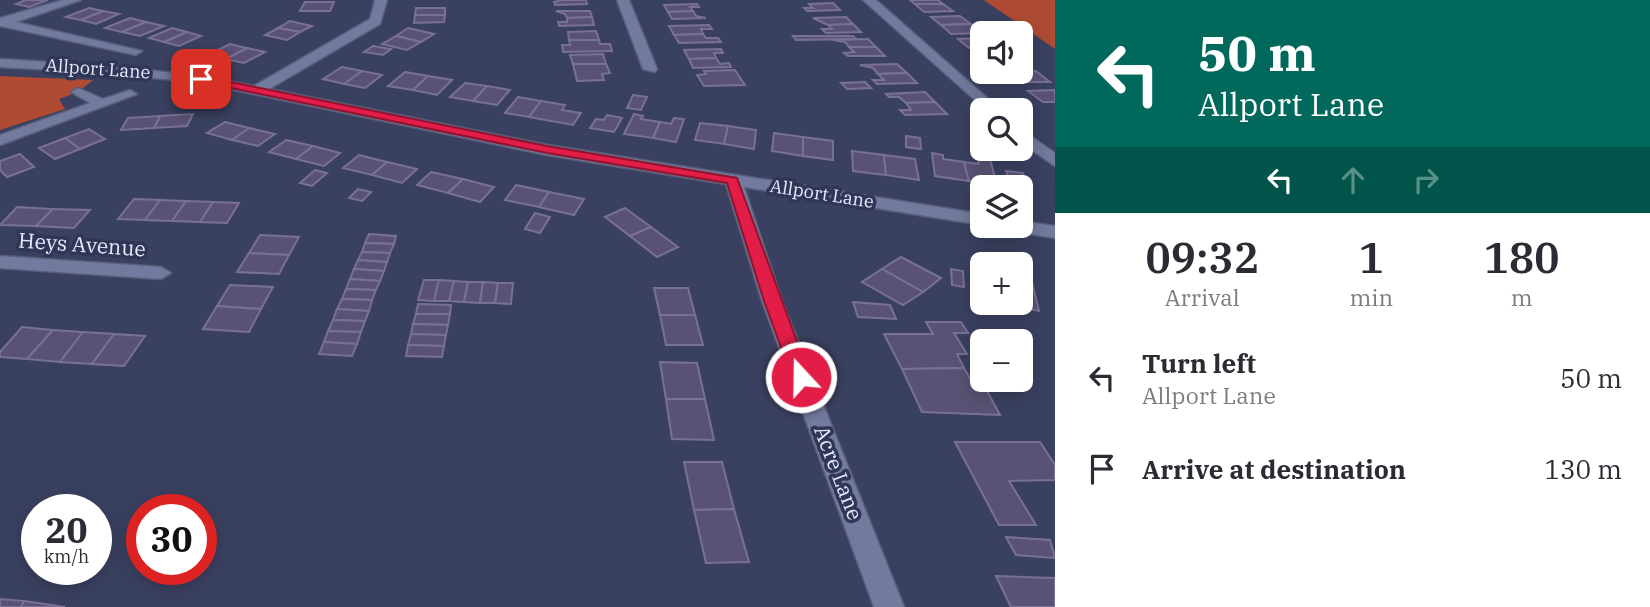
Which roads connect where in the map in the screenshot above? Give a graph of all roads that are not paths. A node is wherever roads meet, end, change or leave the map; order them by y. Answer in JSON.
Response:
{"nodes":[{"id":1,"x":75,"y":0,"type":"edge"},
{"id":2,"x":381,"y":0,"type":"edge"},
{"id":3,"x":623,"y":0,"type":"edge"},
{"id":4,"x":869,"y":0,"type":"edge"},
{"id":5,"x":1,"y":23,"type":"edge"},
{"id":6,"x":136,"y":51,"type":"dead end"},
{"id":7,"x":0,"y":63,"type":"edge"},
{"id":8,"x":650,"y":69,"type":"dead end"},
{"id":9,"x":258,"y":89,"type":"junction"},
{"id":10,"x":78,"y":92,"type":"dead end"},
{"id":11,"x":130,"y":94,"type":"dead end"},
{"id":12,"x":980,"y":98,"type":"edge"},
{"id":13,"x":101,"y":103,"type":"junction"},
{"id":14,"x":0,"y":140,"type":"edge"},
{"id":15,"x":1033,"y":144,"type":"edge"},
{"id":16,"x":1055,"y":161,"type":"edge"},
{"id":17,"x":733,"y":180,"type":"junction"},
{"id":18,"x":970,"y":218,"type":"edge"},
{"id":19,"x":1033,"y":229,"type":"edge"},
{"id":20,"x":1055,"y":232,"type":"edge"},
{"id":21,"x":0,"y":262,"type":"edge"},
{"id":22,"x":161,"y":273,"type":"dead end"},
{"id":23,"x":889,"y":607,"type":"edge"}],
"edges":[{"from":1,"to":5,"type":"street"},
{"from":2,"to":9,"type":"street"},
{"from":3,"to":8,"type":"street"},
{"from":4,"to":12,"type":"street"},
{"from":5,"to":6,"type":"street","name":"Allport Lane"},
{"from":7,"to":9,"type":"street","name":"Allport Lane"},
{"from":9,"to":17,"type":"street","name":"Allport Lane"},
{"from":10,"to":13,"type":"street"},
{"from":11,"to":13,"type":"street"},
{"from":13,"to":14,"type":"street"},
{"from":15,"to":16,"type":"street"},
{"from":17,"to":18,"type":"street","name":"Allport Lane"},
{"from":17,"to":23,"type":"street","name":"Acre Lane"},
{"from":19,"to":20,"type":"street"},
{"from":21,"to":22,"type":"street","name":"Heys Avenue"}]}
